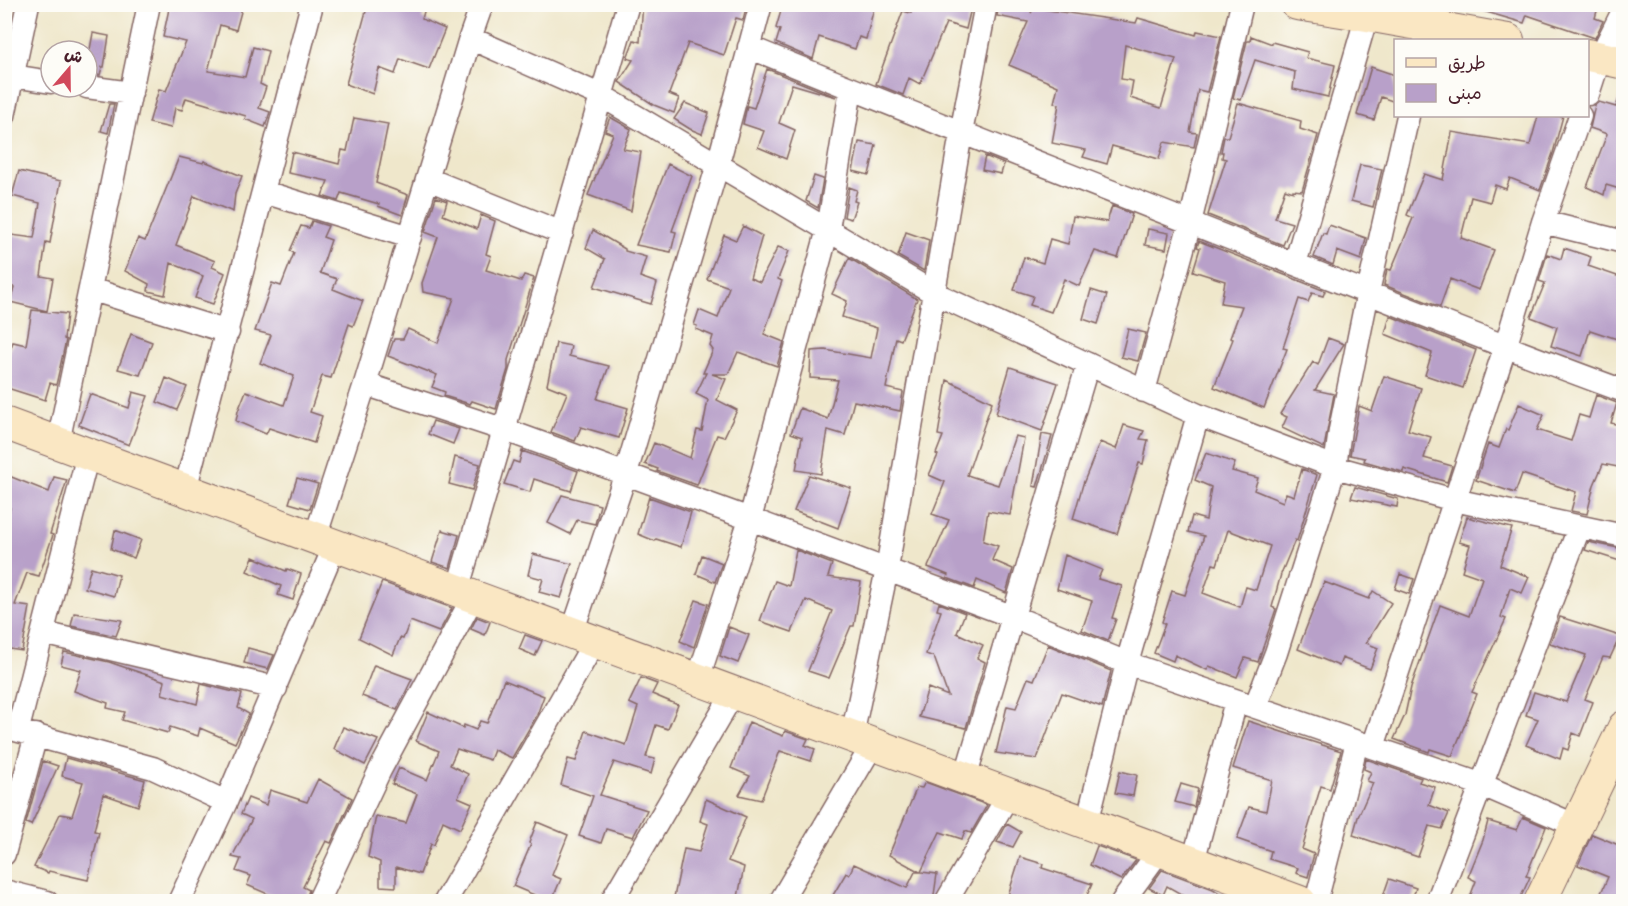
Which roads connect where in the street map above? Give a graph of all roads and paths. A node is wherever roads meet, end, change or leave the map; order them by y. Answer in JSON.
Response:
{"nodes":[{"id":1,"x":28,"y":4,"type":"edge"},
{"id":2,"x":149,"y":4,"type":"edge"},
{"id":3,"x":312,"y":4,"type":"edge"},
{"id":4,"x":482,"y":4,"type":"edge"},
{"id":5,"x":628,"y":4,"type":"edge"},
{"id":6,"x":761,"y":4,"type":"edge"},
{"id":7,"x":986,"y":4,"type":"edge"},
{"id":8,"x":1242,"y":4,"type":"edge"},
{"id":9,"x":1297,"y":4,"type":"edge"},
{"id":10,"x":1623,"y":9,"type":"edge"},
{"id":11,"x":1367,"y":15,"type":"junction"},
{"id":12,"x":1429,"y":24,"type":"edge"},
{"id":13,"x":470,"y":38,"type":"junction"},
{"id":14,"x":1503,"y":39,"type":"edge"},
{"id":15,"x":749,"y":47,"type":"junction"},
{"id":16,"x":1604,"y":58,"type":"edge"},
{"id":17,"x":13,"y":76,"type":"junction"},
{"id":18,"x":39,"y":80,"type":"edge"},
{"id":19,"x":99,"y":89,"type":"edge"},
{"id":20,"x":850,"y":89,"type":"junction"},
{"id":21,"x":1589,"y":90,"type":"edge"},
{"id":22,"x":131,"y":93,"type":"junction"},
{"id":23,"x":602,"y":96,"type":"junction"},
{"id":24,"x":4,"y":116,"type":"edge"},
{"id":25,"x":1408,"y":117,"type":"edge"},
{"id":26,"x":1580,"y":117,"type":"edge"},
{"id":27,"x":961,"y":133,"type":"junction"},
{"id":28,"x":718,"y":164,"type":"junction"},
{"id":29,"x":428,"y":179,"type":"junction"},
{"id":30,"x":264,"y":192,"type":"junction"},
{"id":31,"x":1543,"y":222,"type":"junction"},
{"id":32,"x":1190,"y":223,"type":"junction"},
{"id":33,"x":828,"y":229,"type":"junction"},
{"id":34,"x":562,"y":233,"type":"junction"},
{"id":35,"x":410,"y":237,"type":"junction"},
{"id":36,"x":1623,"y":242,"type":"edge"},
{"id":37,"x":1295,"y":264,"type":"junction"},
{"id":38,"x":90,"y":289,"type":"junction"},
{"id":39,"x":1368,"y":292,"type":"junction"},
{"id":40,"x":934,"y":293,"type":"junction"},
{"id":41,"x":228,"y":332,"type":"junction"},
{"id":42,"x":1505,"y":348,"type":"junction"},
{"id":43,"x":1088,"y":364,"type":"junction"},
{"id":44,"x":365,"y":384,"type":"junction"},
{"id":45,"x":1144,"y":391,"type":"junction"},
{"id":46,"x":1623,"y":391,"type":"edge"},
{"id":47,"x":1198,"y":415,"type":"junction"},
{"id":48,"x":4,"y":423,"type":"edge"},
{"id":49,"x":505,"y":429,"type":"junction"},
{"id":50,"x":58,"y":443,"type":"junction"},
{"id":51,"x":88,"y":454,"type":"junction"},
{"id":52,"x":1335,"y":467,"type":"junction"},
{"id":53,"x":626,"y":473,"type":"junction"},
{"id":54,"x":185,"y":490,"type":"junction"},
{"id":55,"x":1454,"y":500,"type":"junction"},
{"id":56,"x":750,"y":519,"type":"junction"},
{"id":57,"x":1579,"y":528,"type":"junction"},
{"id":58,"x":1623,"y":536,"type":"edge"},
{"id":59,"x":325,"y":542,"type":"junction"},
{"id":60,"x":886,"y":568,"type":"junction"},
{"id":61,"x":465,"y":594,"type":"junction"},
{"id":62,"x":1014,"y":617,"type":"junction"},
{"id":63,"x":43,"y":633,"type":"junction"},
{"id":64,"x":583,"y":637,"type":"junction"},
{"id":65,"x":1127,"y":663,"type":"junction"},
{"id":66,"x":698,"y":679,"type":"junction"},
{"id":67,"x":276,"y":688,"type":"junction"},
{"id":68,"x":734,"y":692,"type":"junction"},
{"id":69,"x":1246,"y":704,"type":"junction"},
{"id":70,"x":1623,"y":727,"type":"edge"},
{"id":71,"x":20,"y":730,"type":"edge"},
{"id":72,"x":863,"y":740,"type":"junction"},
{"id":73,"x":1365,"y":745,"type":"junction"},
{"id":74,"x":965,"y":778,"type":"junction"},
{"id":75,"x":1480,"y":784,"type":"junction"},
{"id":76,"x":1010,"y":794,"type":"junction"},
{"id":77,"x":226,"y":802,"type":"junction"},
{"id":78,"x":1087,"y":823,"type":"junction"},
{"id":79,"x":1577,"y":826,"type":"junction"},
{"id":80,"x":1161,"y":850,"type":"junction"},
{"id":81,"x":4,"y":854,"type":"edge"},
{"id":82,"x":1193,"y":862,"type":"junction"},
{"id":83,"x":4,"y":891,"type":"edge"},
{"id":84,"x":43,"y":901,"type":"edge"},
{"id":85,"x":1301,"y":901,"type":"edge"},
{"id":86,"x":179,"y":902,"type":"edge"},
{"id":87,"x":318,"y":902,"type":"edge"},
{"id":88,"x":445,"y":902,"type":"edge"},
{"id":89,"x":611,"y":902,"type":"edge"},
{"id":90,"x":780,"y":902,"type":"edge"},
{"id":91,"x":945,"y":902,"type":"edge"},
{"id":92,"x":1122,"y":902,"type":"edge"},
{"id":93,"x":1437,"y":902,"type":"edge"},
{"id":94,"x":1540,"y":902,"type":"edge"}],
"edges":[{"from":1,"to":17,"type":"street"},
{"from":2,"to":22,"type":"street"},
{"from":3,"to":30,"type":"street"},
{"from":4,"to":13,"type":"street"},
{"from":5,"to":23,"type":"street"},
{"from":6,"to":15,"type":"street"},
{"from":7,"to":27,"type":"street"},
{"from":8,"to":32,"type":"street"},
{"from":9,"to":11,"type":"street"},
{"from":10,"to":16,"type":"street"},
{"from":11,"to":12,"type":"street"},
{"from":11,"to":37,"type":"street"},
{"from":12,"to":14,"type":"street"},
{"from":13,"to":23,"type":"street"},
{"from":13,"to":29,"type":"street"},
{"from":15,"to":20,"type":"street"},
{"from":15,"to":28,"type":"street"},
{"from":16,"to":21,"type":"street"},
{"from":17,"to":18,"type":"street"},
{"from":17,"to":24,"type":"street"},
{"from":19,"to":22,"type":"street"},
{"from":20,"to":27,"type":"street"},
{"from":20,"to":33,"type":"street"},
{"from":22,"to":38,"type":"street"},
{"from":23,"to":28,"type":"street"},
{"from":23,"to":34,"type":"street"},
{"from":25,"to":39,"type":"street"},
{"from":26,"to":31,"type":"street"},
{"from":27,"to":32,"type":"street"},
{"from":27,"to":40,"type":"street"},
{"from":28,"to":33,"type":"street"},
{"from":28,"to":53,"type":"street"},
{"from":29,"to":34,"type":"street"},
{"from":29,"to":35,"type":"street"},
{"from":30,"to":35,"type":"street"},
{"from":30,"to":41,"type":"street"},
{"from":31,"to":36,"type":"street"},
{"from":31,"to":42,"type":"street"},
{"from":32,"to":37,"type":"street"},
{"from":32,"to":45,"type":"street"},
{"from":33,"to":40,"type":"street"},
{"from":33,"to":56,"type":"street"},
{"from":34,"to":49,"type":"street"},
{"from":35,"to":44,"type":"street"},
{"from":37,"to":39,"type":"street"},
{"from":38,"to":41,"type":"street"},
{"from":38,"to":50,"type":"street"},
{"from":39,"to":42,"type":"street"},
{"from":39,"to":52,"type":"street"},
{"from":40,"to":43,"type":"street"},
{"from":40,"to":60,"type":"street"},
{"from":41,"to":54,"type":"street"},
{"from":42,"to":46,"type":"street"},
{"from":42,"to":55,"type":"street"},
{"from":43,"to":45,"type":"street"},
{"from":43,"to":62,"type":"street"},
{"from":44,"to":49,"type":"street"},
{"from":44,"to":59,"type":"street"},
{"from":45,"to":47,"type":"street"},
{"from":47,"to":52,"type":"street"},
{"from":47,"to":65,"type":"street"},
{"from":48,"to":50,"type":"street"},
{"from":49,"to":53,"type":"street"},
{"from":49,"to":61,"type":"street"},
{"from":50,"to":51,"type":"street"},
{"from":51,"to":54,"type":"street"},
{"from":51,"to":63,"type":"street"},
{"from":52,"to":55,"type":"street"},
{"from":52,"to":69,"type":"street"},
{"from":53,"to":56,"type":"street"},
{"from":53,"to":64,"type":"street"},
{"from":54,"to":59,"type":"street"},
{"from":55,"to":57,"type":"street"},
{"from":55,"to":73,"type":"street"},
{"from":56,"to":60,"type":"street"},
{"from":56,"to":66,"type":"street"},
{"from":57,"to":58,"type":"street"},
{"from":57,"to":75,"type":"street"},
{"from":59,"to":61,"type":"street"},
{"from":59,"to":67,"type":"street"},
{"from":60,"to":62,"type":"street"},
{"from":60,"to":72,"type":"street"},
{"from":61,"to":64,"type":"street"},
{"from":61,"to":87,"type":"street"},
{"from":62,"to":65,"type":"street"},
{"from":62,"to":74,"type":"street"},
{"from":63,"to":67,"type":"street"},
{"from":63,"to":71,"type":"street"},
{"from":64,"to":66,"type":"street"},
{"from":64,"to":88,"type":"street"},
{"from":65,"to":69,"type":"street"},
{"from":65,"to":78,"type":"street"},
{"from":66,"to":68,"type":"street"},
{"from":67,"to":77,"type":"street"},
{"from":68,"to":72,"type":"street"},
{"from":68,"to":89,"type":"street"},
{"from":69,"to":73,"type":"street"},
{"from":69,"to":82,"type":"street"},
{"from":70,"to":79,"type":"street"},
{"from":71,"to":77,"type":"street"},
{"from":71,"to":81,"type":"street"},
{"from":72,"to":74,"type":"street"},
{"from":72,"to":90,"type":"street"},
{"from":73,"to":75,"type":"street"},
{"from":73,"to":85,"type":"street"},
{"from":74,"to":76,"type":"street"},
{"from":75,"to":79,"type":"street"},
{"from":75,"to":93,"type":"street"},
{"from":76,"to":78,"type":"street"},
{"from":76,"to":91,"type":"street"},
{"from":77,"to":86,"type":"street"},
{"from":78,"to":80,"type":"street"},
{"from":79,"to":94,"type":"street"},
{"from":80,"to":82,"type":"street"},
{"from":80,"to":92,"type":"street"},
{"from":82,"to":85,"type":"street"},
{"from":83,"to":84,"type":"street"}]}
